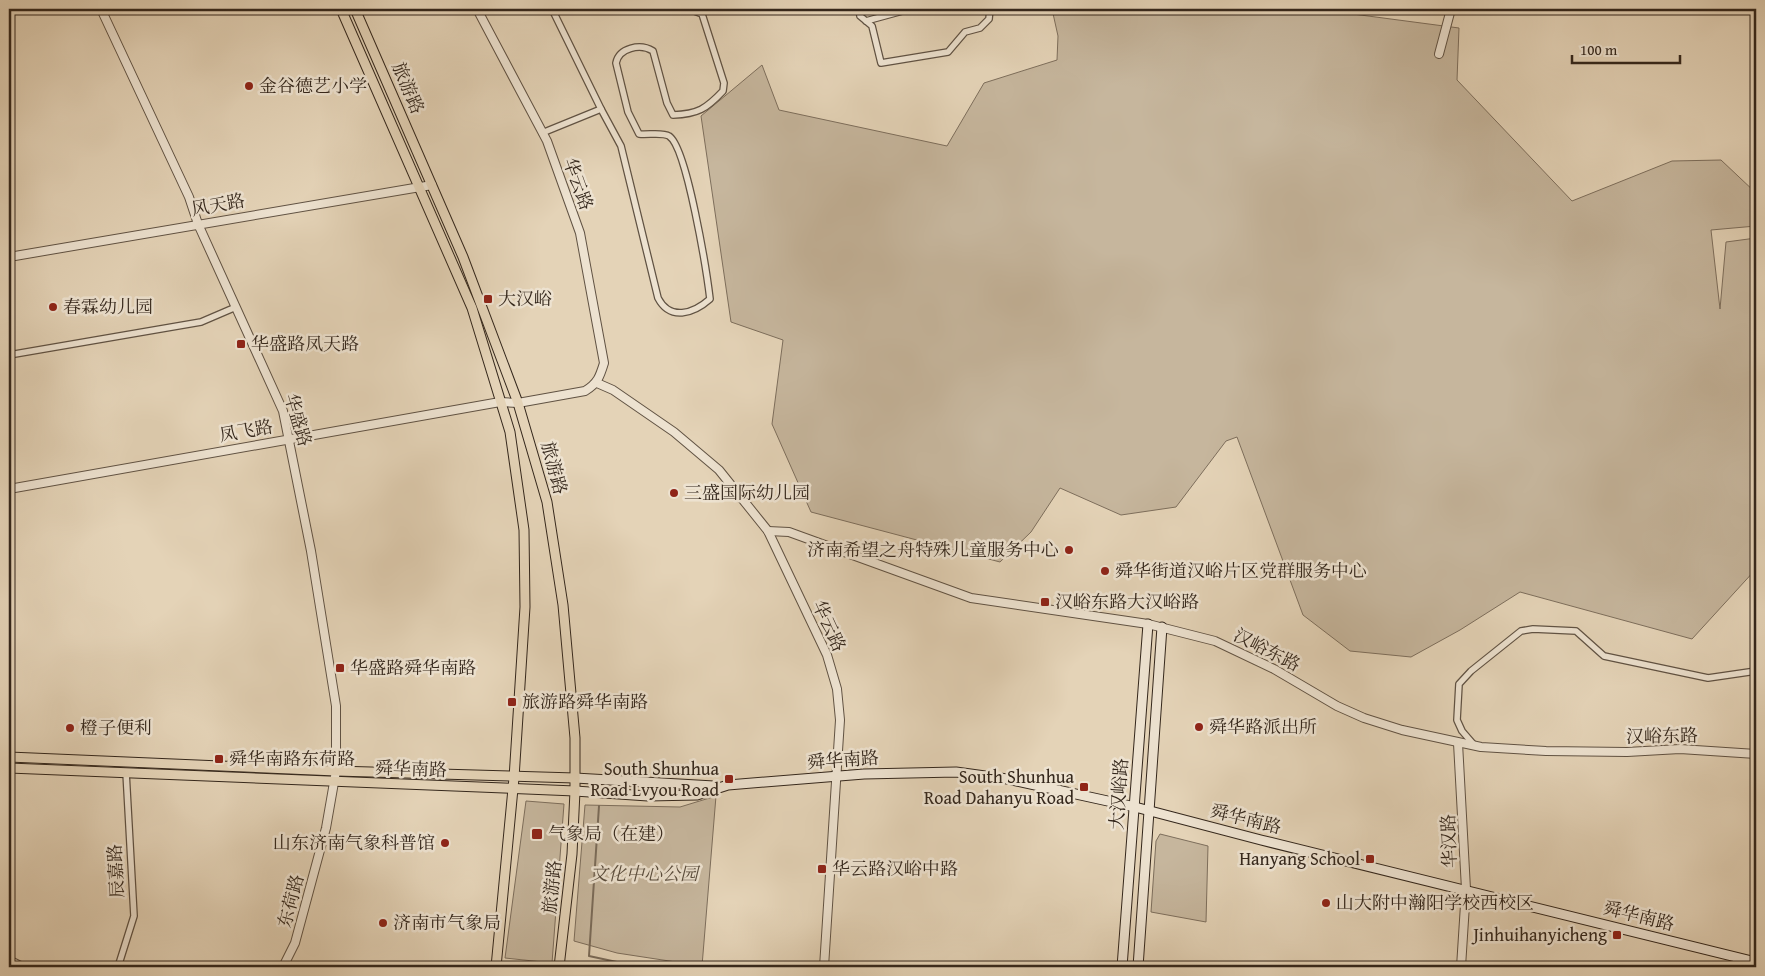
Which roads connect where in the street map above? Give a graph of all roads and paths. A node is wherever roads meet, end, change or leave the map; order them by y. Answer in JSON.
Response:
{"nodes":[{"id":1,"x":101,"y":9,"type":"edge"},
{"id":2,"x":341,"y":9,"type":"edge"},
{"id":3,"x":356,"y":9,"type":"edge"},
{"id":4,"x":477,"y":9,"type":"edge"},
{"id":5,"x":552,"y":9,"type":"edge"},
{"id":6,"x":689,"y":9,"type":"edge"},
{"id":7,"x":859,"y":9,"type":"edge"},
{"id":8,"x":910,"y":9,"type":"edge"},
{"id":9,"x":990,"y":9,"type":"edge"},
{"id":10,"x":1451,"y":9,"type":"edge"},
{"id":11,"x":866,"y":21,"type":"junction"},
{"id":12,"x":1439,"y":54,"type":"dead end"},
{"id":13,"x":601,"y":109,"type":"junction"},
{"id":14,"x":542,"y":133,"type":"junction"},
{"id":15,"x":432,"y":185,"type":"junction"},
{"id":16,"x":418,"y":188,"type":"junction"},
{"id":17,"x":198,"y":224,"type":"junction"},
{"id":18,"x":9,"y":257,"type":"edge"},
{"id":19,"x":236,"y":308,"type":"junction"},
{"id":20,"x":9,"y":355,"type":"edge"},
{"id":21,"x":597,"y":382,"type":"junction"},
{"id":22,"x":500,"y":402,"type":"junction"},
{"id":23,"x":518,"y":403,"type":"junction"},
{"id":24,"x":289,"y":438,"type":"junction"},
{"id":25,"x":9,"y":489,"type":"edge"},
{"id":26,"x":768,"y":531,"type":"junction"},
{"id":27,"x":1148,"y":624,"type":"junction"},
{"id":28,"x":1162,"y":626,"type":"junction"},
{"id":29,"x":1756,"y":671,"type":"edge"},
{"id":30,"x":1458,"y":743,"type":"junction"},
{"id":31,"x":1475,"y":746,"type":"junction"},
{"id":32,"x":1756,"y":754,"type":"edge"},
{"id":33,"x":9,"y":757,"type":"edge"},
{"id":34,"x":9,"y":768,"type":"edge"},
{"id":35,"x":336,"y":771,"type":"junction"},
{"id":36,"x":126,"y":772,"type":"junction"},
{"id":37,"x":835,"y":776,"type":"junction"},
{"id":38,"x":514,"y":778,"type":"junction"},
{"id":39,"x":576,"y":778,"type":"junction"},
{"id":40,"x":334,"y":782,"type":"junction"},
{"id":41,"x":720,"y":786,"type":"junction"},
{"id":42,"x":513,"y":789,"type":"junction"},
{"id":43,"x":576,"y":791,"type":"junction"},
{"id":44,"x":1135,"y":807,"type":"junction"},
{"id":45,"x":1149,"y":812,"type":"junction"},
{"id":46,"x":1466,"y":889,"type":"junction"},
{"id":47,"x":9,"y":959,"type":"edge"},
{"id":48,"x":1756,"y":962,"type":"edge"},
{"id":49,"x":824,"y":966,"type":"edge"},
{"id":50,"x":25,"y":967,"type":"edge"},
{"id":51,"x":118,"y":967,"type":"edge"},
{"id":52,"x":283,"y":967,"type":"edge"},
{"id":53,"x":496,"y":967,"type":"edge"},
{"id":54,"x":559,"y":967,"type":"edge"},
{"id":55,"x":1122,"y":967,"type":"edge"},
{"id":56,"x":1138,"y":967,"type":"edge"},
{"id":57,"x":1461,"y":967,"type":"edge"}],
"edges":[{"from":1,"to":17,"type":"street","name":"华盛路"},
{"from":2,"to":16,"type":"main road","name":"旅游路"},
{"from":3,"to":15,"type":"main road","name":"旅游路"},
{"from":4,"to":14,"type":"street","name":"华云路"},
{"from":5,"to":13,"type":"street"},
{"from":6,"to":13,"type":"street"},
{"from":7,"to":11,"type":"street"},
{"from":8,"to":11,"type":"street"},
{"from":9,"to":11,"type":"street"},
{"from":10,"to":12,"type":"street"},
{"from":13,"to":14,"type":"street"},
{"from":14,"to":21,"type":"street","name":"华云路"},
{"from":15,"to":16,"type":"street","name":"风天路"},
{"from":15,"to":23,"type":"main road","name":"旅游路"},
{"from":16,"to":17,"type":"street","name":"风天路"},
{"from":16,"to":22,"type":"main road","name":"旅游路"},
{"from":17,"to":18,"type":"street","name":"风天路"},
{"from":17,"to":19,"type":"street","name":"华盛路"},
{"from":19,"to":20,"type":"street"},
{"from":19,"to":24,"type":"street","name":"华盛路"},
{"from":21,"to":23,"type":"street"},
{"from":21,"to":26,"type":"street","name":"华云路"},
{"from":22,"to":23,"type":"street","name":"凤飞路"},
{"from":22,"to":24,"type":"street","name":"凤飞路"},
{"from":22,"to":38,"type":"main road","name":"旅游路"},
{"from":23,"to":39,"type":"main road","name":"旅游路"},
{"from":24,"to":25,"type":"street","name":"凤飞路"},
{"from":24,"to":35,"type":"street","name":"华盛路"},
{"from":26,"to":27,"type":"street","name":"汉峪东路"},
{"from":26,"to":37,"type":"street","name":"华云路"},
{"from":27,"to":28,"type":"street","name":"汉峪东路"},
{"from":27,"to":44,"type":"main road","name":"大汉峪路"},
{"from":28,"to":30,"type":"street","name":"汉峪东路"},
{"from":28,"to":45,"type":"main road","name":"大汉峪路"},
{"from":29,"to":31,"type":"street"},
{"from":30,"to":31,"type":"street","name":"汉峪东路"},
{"from":30,"to":46,"type":"street","name":"华汉路"},
{"from":31,"to":32,"type":"street","name":"汉峪东路"},
{"from":33,"to":35,"type":"main road","name":"舜华南路"},
{"from":34,"to":36,"type":"main road","name":"舜华南路"},
{"from":35,"to":38,"type":"main road","name":"舜华南路"},
{"from":35,"to":40,"type":"street","name":"华盛路"},
{"from":36,"to":40,"type":"main road","name":"舜华南路"},
{"from":36,"to":51,"type":"street","name":"辰嘉路"},
{"from":37,"to":41,"type":"main road","name":"舜华南路"},
{"from":37,"to":44,"type":"main road","name":"舜华南路"},
{"from":37,"to":49,"type":"street","name":"华云路"},
{"from":38,"to":39,"type":"main road","name":"舜华南路"},
{"from":38,"to":42,"type":"main road","name":"旅游路"},
{"from":39,"to":41,"type":"main road","name":"舜华南路"},
{"from":39,"to":43,"type":"main road","name":"旅游路"},
{"from":40,"to":42,"type":"main road","name":"舜华南路"},
{"from":40,"to":52,"type":"street","name":"东荷路"},
{"from":41,"to":43,"type":"main road","name":"舜华南路"},
{"from":42,"to":43,"type":"main road","name":"舜华南路"},
{"from":42,"to":53,"type":"main road","name":"旅游路"},
{"from":43,"to":54,"type":"main road","name":"旅游路"},
{"from":44,"to":45,"type":"main road","name":"舜华南路"},
{"from":44,"to":55,"type":"main road","name":"大汉峪路"},
{"from":45,"to":46,"type":"main road","name":"舜华南路"},
{"from":45,"to":56,"type":"main road","name":"大汉峪路"},
{"from":46,"to":48,"type":"main road","name":"舜华南路"},
{"from":46,"to":57,"type":"street","name":"华汉路"},
{"from":47,"to":50,"type":"street"}]}
